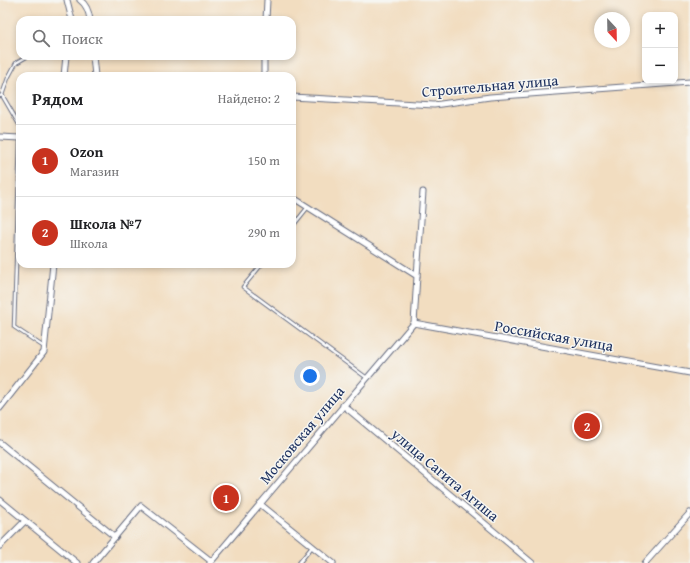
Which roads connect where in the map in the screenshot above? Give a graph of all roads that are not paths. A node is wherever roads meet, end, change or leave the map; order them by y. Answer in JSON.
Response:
{"nodes":[{"id":1,"x":67,"y":0,"type":"edge"},
{"id":2,"x":83,"y":0,"type":"edge"},
{"id":3,"x":267,"y":0,"type":"edge"},
{"id":4,"x":71,"y":16,"type":"edge"},
{"id":5,"x":89,"y":16,"type":"edge"},
{"id":6,"x":266,"y":16,"type":"edge"},
{"id":7,"x":21,"y":60,"type":"edge"},
{"id":8,"x":66,"y":60,"type":"edge"},
{"id":9,"x":93,"y":60,"type":"edge"},
{"id":10,"x":264,"y":60,"type":"edge"},
{"id":11,"x":64,"y":72,"type":"edge"},
{"id":12,"x":95,"y":72,"type":"edge"},
{"id":13,"x":264,"y":72,"type":"edge"},
{"id":14,"x":690,"y":82,"type":"edge"},
{"id":15,"x":1,"y":96,"type":"edge"},
{"id":16,"x":296,"y":97,"type":"edge"},
{"id":17,"x":16,"y":120,"type":"edge"},
{"id":18,"x":0,"y":137,"type":"edge"},
{"id":19,"x":16,"y":138,"type":"edge"},
{"id":20,"x":423,"y":192,"type":"dead end"},
{"id":21,"x":296,"y":200,"type":"edge"},
{"id":22,"x":308,"y":207,"type":"junction"},
{"id":23,"x":296,"y":222,"type":"edge"},
{"id":24,"x":16,"y":265,"type":"edge"},
{"id":25,"x":53,"y":268,"type":"edge"},
{"id":26,"x":259,"y":268,"type":"edge"},
{"id":27,"x":417,"y":276,"type":"junction"},
{"id":28,"x":414,"y":323,"type":"junction"},
{"id":29,"x":45,"y":347,"type":"junction"},
{"id":30,"x":690,"y":373,"type":"edge"},
{"id":31,"x":366,"y":378,"type":"junction"},
{"id":32,"x":343,"y":406,"type":"junction"},
{"id":33,"x":0,"y":408,"type":"edge"},
{"id":34,"x":0,"y":443,"type":"edge"},
{"id":35,"x":0,"y":500,"type":"edge"},
{"id":36,"x":260,"y":504,"type":"junction"},
{"id":37,"x":689,"y":517,"type":"edge"},
{"id":38,"x":25,"y":520,"type":"junction"},
{"id":39,"x":115,"y":537,"type":"junction"},
{"id":40,"x":0,"y":546,"type":"edge"},
{"id":41,"x":313,"y":546,"type":"junction"},
{"id":42,"x":211,"y":562,"type":"edge"},
{"id":43,"x":77,"y":563,"type":"edge"},
{"id":44,"x":93,"y":563,"type":"edge"},
{"id":45,"x":299,"y":563,"type":"edge"},
{"id":46,"x":333,"y":563,"type":"edge"},
{"id":47,"x":532,"y":563,"type":"edge"},
{"id":48,"x":645,"y":563,"type":"edge"}],
"edges":[{"from":1,"to":4,"type":"street"},
{"from":2,"to":5,"type":"street"},
{"from":3,"to":6,"type":"street"},
{"from":7,"to":15,"type":"lane"},
{"from":8,"to":11,"type":"street"},
{"from":9,"to":12,"type":"street"},
{"from":10,"to":13,"type":"street"},
{"from":14,"to":16,"type":"street","name":"Строительная улица"},
{"from":15,"to":17,"type":"lane"},
{"from":18,"to":19,"type":"street"},
{"from":20,"to":27,"type":"street"},
{"from":21,"to":22,"type":"street"},
{"from":22,"to":23,"type":"lane"},
{"from":22,"to":27,"type":"street"},
{"from":24,"to":29,"type":"lane"},
{"from":25,"to":29,"type":"street"},
{"from":26,"to":31,"type":"lane"},
{"from":27,"to":28,"type":"street"},
{"from":28,"to":30,"type":"street","name":"Российская улица"},
{"from":28,"to":31,"type":"street","name":"Московская улица"},
{"from":29,"to":33,"type":"street"},
{"from":31,"to":32,"type":"street","name":"Московская улица"},
{"from":32,"to":36,"type":"street","name":"Московская улица"},
{"from":32,"to":47,"type":"street","name":"улица Сагита Агиша"},
{"from":34,"to":39,"type":"street"},
{"from":35,"to":38,"type":"street"},
{"from":36,"to":41,"type":"street"},
{"from":36,"to":42,"type":"street","name":"Московская улица"},
{"from":37,"to":48,"type":"street"},
{"from":38,"to":40,"type":"street"},
{"from":38,"to":43,"type":"street"},
{"from":39,"to":42,"type":"street"},
{"from":39,"to":44,"type":"street"},
{"from":41,"to":45,"type":"lane"},
{"from":41,"to":46,"type":"street"}]}
